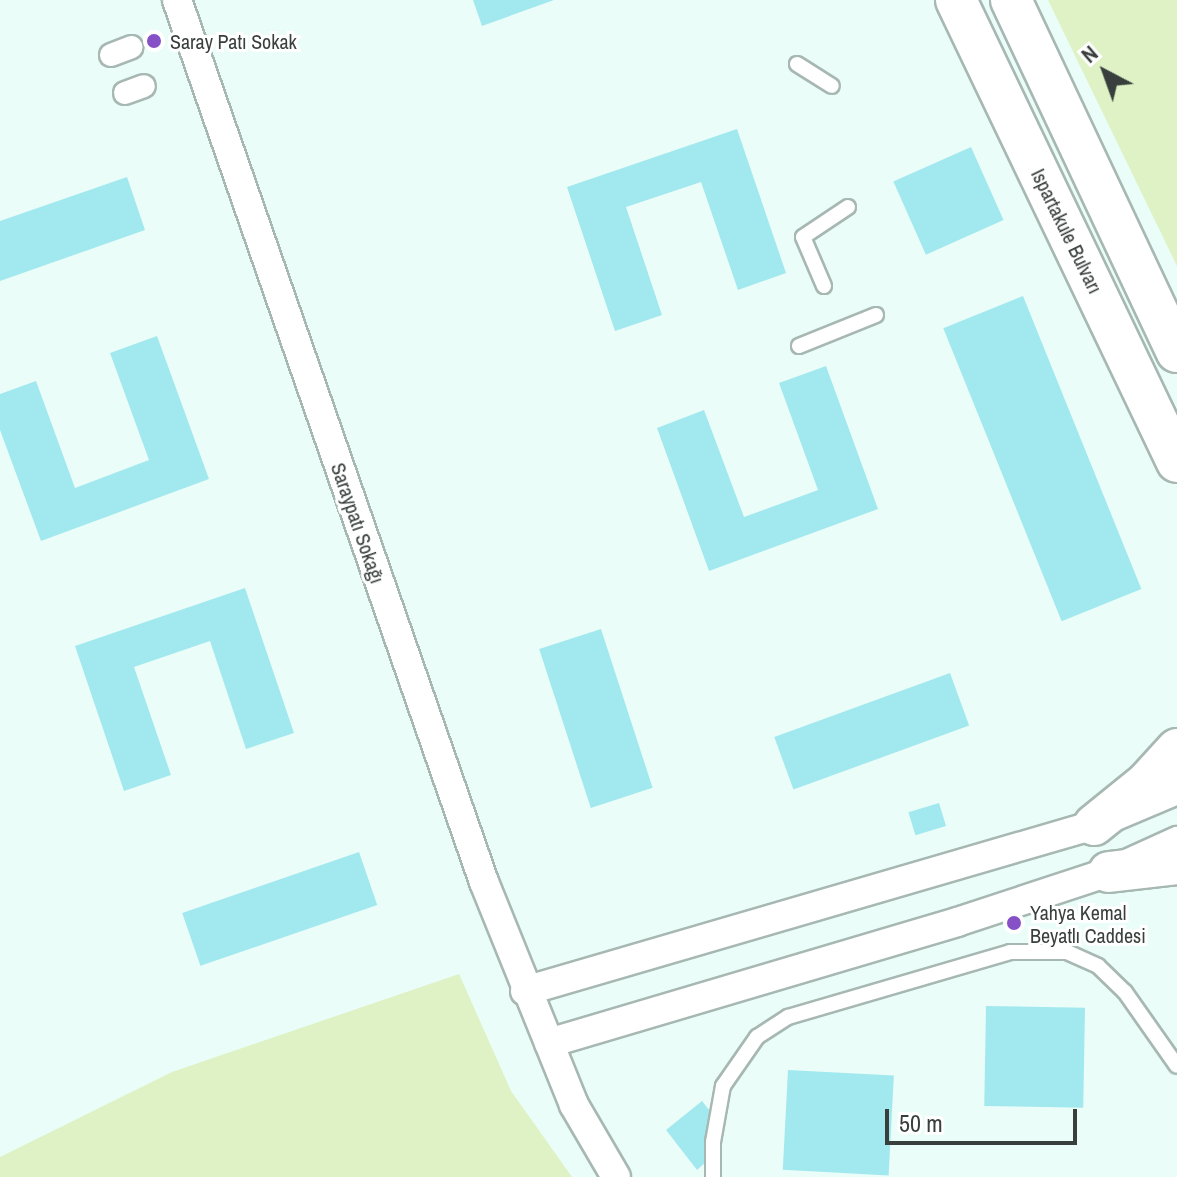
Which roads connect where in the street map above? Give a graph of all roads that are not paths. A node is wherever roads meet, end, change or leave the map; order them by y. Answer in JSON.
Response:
{"nodes":[{"id":1,"x":177,"y":0,"type":"edge"},
{"id":2,"x":956,"y":0,"type":"edge"},
{"id":3,"x":1011,"y":0,"type":"edge"},
{"id":4,"x":797,"y":64,"type":"dead end"},
{"id":5,"x":832,"y":86,"type":"dead end"},
{"id":6,"x":848,"y":207,"type":"dead end"},
{"id":7,"x":824,"y":286,"type":"dead end"},
{"id":8,"x":876,"y":315,"type":"dead end"},
{"id":9,"x":799,"y":346,"type":"dead end"},
{"id":10,"x":1177,"y":352,"type":"edge"},
{"id":11,"x":1177,"y":462,"type":"edge"},
{"id":12,"x":1177,"y":749,"type":"edge"},
{"id":13,"x":1177,"y":790,"type":"edge"},
{"id":14,"x":1094,"y":825,"type":"junction"},
{"id":15,"x":1177,"y":841,"type":"edge"},
{"id":16,"x":1177,"y":864,"type":"edge"},
{"id":17,"x":1109,"y":872,"type":"junction"},
{"id":18,"x":525,"y":991,"type":"junction"},
{"id":19,"x":549,"y":1043,"type":"junction"},
{"id":20,"x":1177,"y":1066,"type":"edge"},
{"id":21,"x":616,"y":1177,"type":"edge"},
{"id":22,"x":713,"y":1177,"type":"edge"}],
"edges":[{"from":1,"to":18,"type":"street","name":"Saraypatı Sokağı"},
{"from":2,"to":11,"type":"main road","name":"Ispartakule Bulvarı"},
{"from":3,"to":10,"type":"main road"},
{"from":4,"to":5,"type":"lane"},
{"from":6,"to":7,"type":"lane"},
{"from":8,"to":9,"type":"lane"},
{"from":12,"to":14,"type":"main road"},
{"from":13,"to":14,"type":"street"},
{"from":14,"to":18,"type":"street"},
{"from":15,"to":17,"type":"street"},
{"from":16,"to":17,"type":"main road"},
{"from":17,"to":19,"type":"street"},
{"from":18,"to":19,"type":"street","name":"Saraypatı Sokağı"},
{"from":19,"to":21,"type":"street","name":"Saraypatı Sokağı"},
{"from":20,"to":22,"type":"lane"}]}
